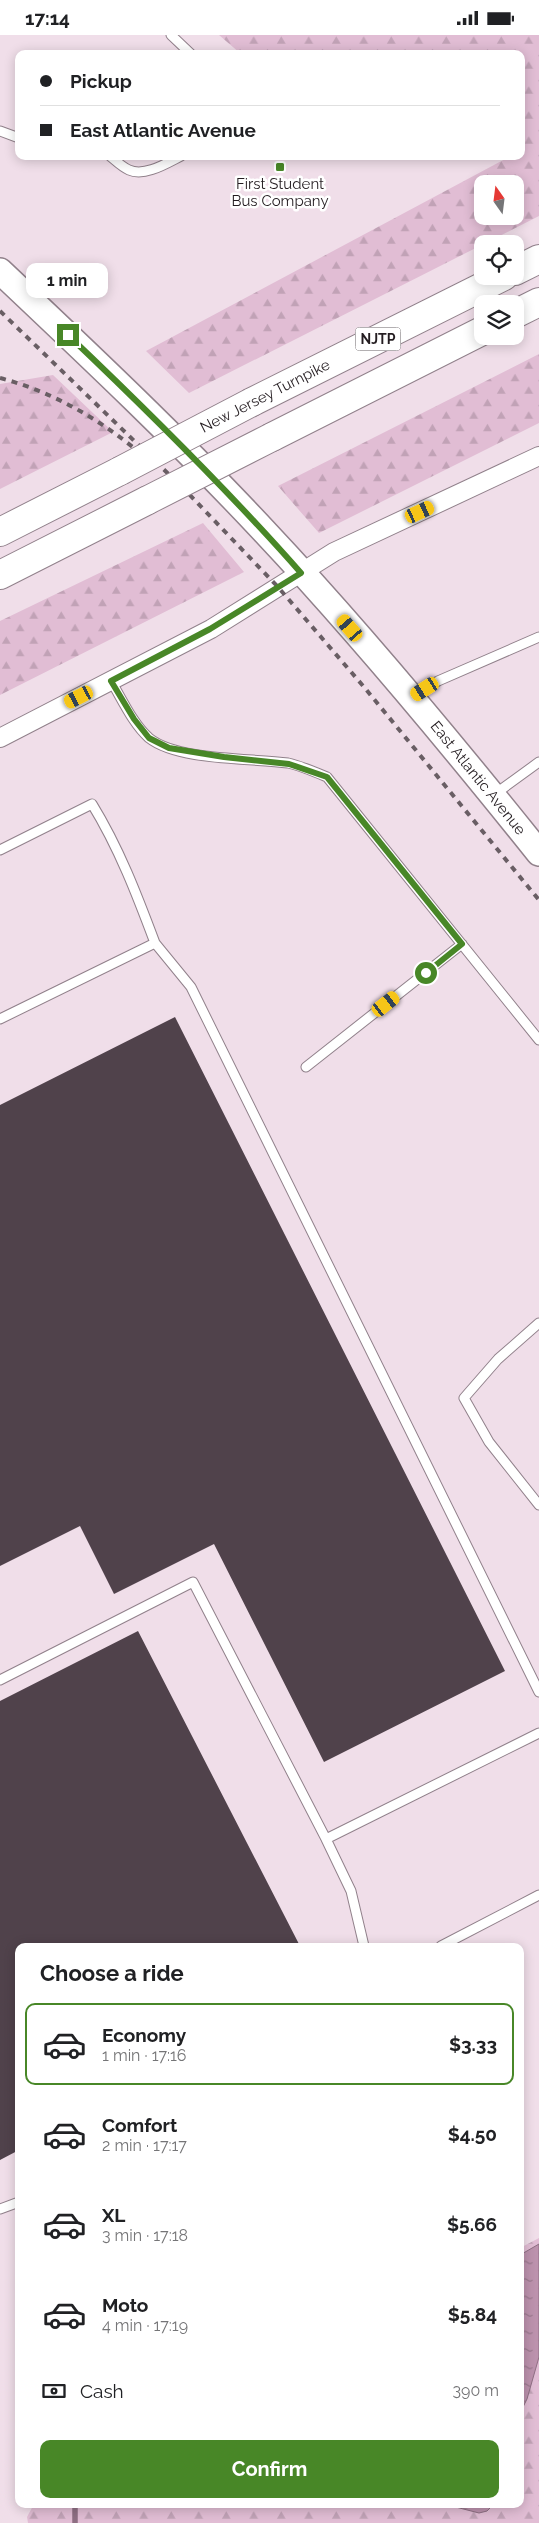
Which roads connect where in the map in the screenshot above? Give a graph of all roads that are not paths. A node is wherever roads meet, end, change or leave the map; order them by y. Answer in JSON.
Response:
{"nodes":[{"id":1,"x":171,"y":35,"type":"edge"},
{"id":2,"x":187,"y":50,"type":"edge"},
{"id":3,"x":0,"y":131,"type":"edge"},
{"id":4,"x":15,"y":137,"type":"edge"},
{"id":5,"x":115,"y":160,"type":"edge"},
{"id":6,"x":173,"y":160,"type":"edge"},
{"id":7,"x":539,"y":259,"type":"edge"},
{"id":8,"x":524,"y":266,"type":"edge"},
{"id":9,"x":0,"y":271,"type":"edge"},
{"id":10,"x":486,"y":285,"type":"edge"},
{"id":11,"x":539,"y":302,"type":"edge"},
{"id":12,"x":524,"y":310,"type":"edge"},
{"id":13,"x":474,"y":335,"type":"edge"},
{"id":14,"x":539,"y":456,"type":"edge"},
{"id":15,"x":0,"y":532,"type":"edge"},
{"id":16,"x":301,"y":573,"type":"junction"},
{"id":17,"x":0,"y":575,"type":"edge"},
{"id":18,"x":539,"y":637,"type":"edge"},
{"id":19,"x":111,"y":681,"type":"junction"},
{"id":20,"x":412,"y":697,"type":"junction"},
{"id":21,"x":0,"y":738,"type":"edge"},
{"id":22,"x":539,"y":761,"type":"edge"},
{"id":23,"x":493,"y":796,"type":"junction"},
{"id":24,"x":0,"y":850,"type":"edge"},
{"id":25,"x":539,"y":853,"type":"edge"},
{"id":26,"x":155,"y":943,"type":"junction"},
{"id":27,"x":462,"y":944,"type":"junction"},
{"id":28,"x":0,"y":1019,"type":"edge"},
{"id":29,"x":539,"y":1040,"type":"edge"},
{"id":30,"x":306,"y":1067,"type":"dead end"},
{"id":31,"x":539,"y":1323,"type":"edge"},
{"id":32,"x":539,"y":1505,"type":"edge"},
{"id":33,"x":0,"y":1680,"type":"edge"},
{"id":34,"x":539,"y":1692,"type":"edge"},
{"id":35,"x":539,"y":1733,"type":"edge"},
{"id":36,"x":326,"y":1839,"type":"junction"},
{"id":37,"x":539,"y":1895,"type":"edge"},
{"id":38,"x":363,"y":1943,"type":"edge"},
{"id":39,"x":447,"y":1943,"type":"edge"},
{"id":40,"x":15,"y":2203,"type":"edge"},
{"id":41,"x":0,"y":2209,"type":"edge"}],
"edges":[{"from":1,"to":2,"type":"lane"},
{"from":3,"to":4,"type":"lane"},
{"from":5,"to":6,"type":"lane"},
{"from":7,"to":8,"type":"highway"},
{"from":9,"to":16,"type":"street","name":"East Atlantic Avenue"},
{"from":10,"to":15,"type":"highway","name":"New Jersey Turnpike","number":"NJTP","bridge":true},
{"from":11,"to":12,"type":"highway"},
{"from":13,"to":17,"type":"highway","number":"NJTP","bridge":true},
{"from":14,"to":16,"type":"street"},
{"from":16,"to":19,"type":"street"},
{"from":16,"to":20,"type":"street","name":"East Atlantic Avenue"},
{"from":18,"to":20,"type":"lane"},
{"from":19,"to":21,"type":"street"},
{"from":19,"to":27,"type":"lane"},
{"from":20,"to":23,"type":"street","name":"East Atlantic Avenue"},
{"from":22,"to":23,"type":"lane"},
{"from":23,"to":25,"type":"street","name":"East Atlantic Avenue"},
{"from":24,"to":26,"type":"lane"},
{"from":26,"to":28,"type":"lane"},
{"from":26,"to":34,"type":"lane"},
{"from":27,"to":29,"type":"lane"},
{"from":27,"to":30,"type":"lane"},
{"from":31,"to":32,"type":"lane"},
{"from":33,"to":36,"type":"lane"},
{"from":35,"to":36,"type":"lane"},
{"from":36,"to":38,"type":"lane"},
{"from":37,"to":39,"type":"lane"},
{"from":40,"to":41,"type":"lane"}]}
